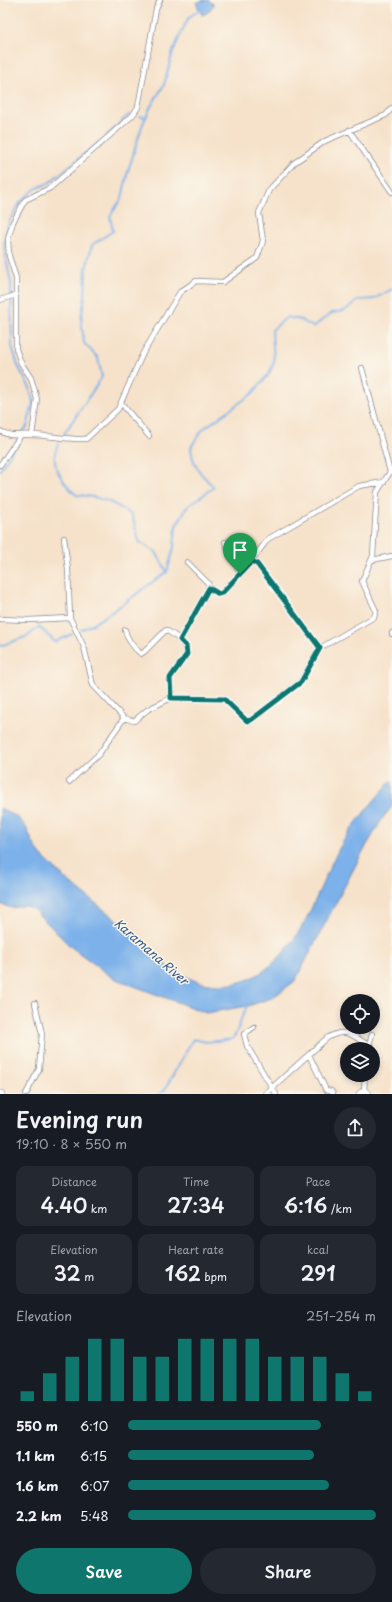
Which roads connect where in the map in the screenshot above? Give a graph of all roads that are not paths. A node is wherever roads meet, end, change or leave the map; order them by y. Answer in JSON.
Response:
{"nodes":[{"id":1,"x":160,"y":0,"type":"edge"},
{"id":2,"x":392,"y":108,"type":"edge"},
{"id":3,"x":349,"y":130,"type":"junction"},
{"id":4,"x":392,"y":192,"type":"edge"},
{"id":5,"x":16,"y":295,"type":"junction"},
{"id":6,"x":0,"y":300,"type":"edge"},
{"id":7,"x":362,"y":368,"type":"dead end"},
{"id":8,"x":121,"y":403,"type":"junction"},
{"id":9,"x":0,"y":431,"type":"edge"},
{"id":10,"x":32,"y":435,"type":"junction"},
{"id":11,"x":21,"y":436,"type":"junction"},
{"id":12,"x":149,"y":436,"type":"dead end"},
{"id":13,"x":0,"y":465,"type":"edge"},
{"id":14,"x":391,"y":470,"type":"edge"},
{"id":15,"x":384,"y":482,"type":"junction"},
{"id":16,"x":64,"y":538,"type":"dead end"},
{"id":17,"x":225,"y":542,"type":"dead end"},
{"id":18,"x":392,"y":556,"type":"edge"},
{"id":19,"x":372,"y":560,"type":"junction"},
{"id":20,"x":187,"y":562,"type":"dead end"},
{"id":21,"x":250,"y":563,"type":"junction"},
{"id":22,"x":240,"y":574,"type":"junction"},
{"id":23,"x":209,"y":588,"type":"junction"},
{"id":24,"x":70,"y":618,"type":"junction"},
{"id":25,"x":0,"y":619,"type":"edge"},
{"id":26,"x":125,"y":630,"type":"dead end"},
{"id":27,"x":180,"y":640,"type":"junction"},
{"id":28,"x":320,"y":648,"type":"junction"},
{"id":29,"x":171,"y":698,"type":"junction"},
{"id":30,"x":124,"y":718,"type":"junction"},
{"id":31,"x":70,"y":782,"type":"dead end"},
{"id":32,"x":35,"y":1003,"type":"dead end"},
{"id":33,"x":254,"y":1027,"type":"dead end"},
{"id":34,"x":372,"y":1034,"type":"dead end"},
{"id":35,"x":361,"y":1042,"type":"edge"},
{"id":36,"x":370,"y":1042,"type":"edge"},
{"id":37,"x":309,"y":1055,"type":"junction"},
{"id":38,"x":365,"y":1082,"type":"edge"},
{"id":39,"x":272,"y":1088,"type":"junction"},
{"id":40,"x":364,"y":1093,"type":"edge"},
{"id":41,"x":26,"y":1094,"type":"edge"},
{"id":42,"x":265,"y":1094,"type":"edge"},
{"id":43,"x":276,"y":1094,"type":"edge"},
{"id":44,"x":333,"y":1094,"type":"edge"}],
"edges":[{"from":1,"to":5,"type":"street"},
{"from":2,"to":3,"type":"street"},
{"from":3,"to":4,"type":"street"},
{"from":3,"to":8,"type":"street"},
{"from":5,"to":6,"type":"street"},
{"from":5,"to":10,"type":"street"},
{"from":7,"to":14,"type":"street"},
{"from":8,"to":10,"type":"street"},
{"from":8,"to":12,"type":"street"},
{"from":9,"to":11,"type":"street"},
{"from":10,"to":11,"type":"street"},
{"from":11,"to":13,"type":"street"},
{"from":14,"to":15,"type":"street"},
{"from":15,"to":19,"type":"street"},
{"from":15,"to":21,"type":"street"},
{"from":16,"to":24,"type":"street"},
{"from":17,"to":22,"type":"street"},
{"from":18,"to":19,"type":"street"},
{"from":19,"to":28,"type":"street"},
{"from":20,"to":23,"type":"street"},
{"from":21,"to":22,"type":"street"},
{"from":21,"to":28,"type":"street"},
{"from":22,"to":23,"type":"street"},
{"from":23,"to":27,"type":"street"},
{"from":24,"to":25,"type":"street"},
{"from":24,"to":30,"type":"street"},
{"from":26,"to":27,"type":"street"},
{"from":27,"to":29,"type":"street"},
{"from":28,"to":29,"type":"street"},
{"from":29,"to":30,"type":"street"},
{"from":30,"to":31,"type":"street"},
{"from":32,"to":41,"type":"street"},
{"from":33,"to":39,"type":"street"},
{"from":34,"to":36,"type":"street"},
{"from":35,"to":37,"type":"street"},
{"from":37,"to":39,"type":"street"},
{"from":37,"to":44,"type":"street"},
{"from":38,"to":40,"type":"street"},
{"from":39,"to":42,"type":"street"},
{"from":39,"to":43,"type":"street"}]}
